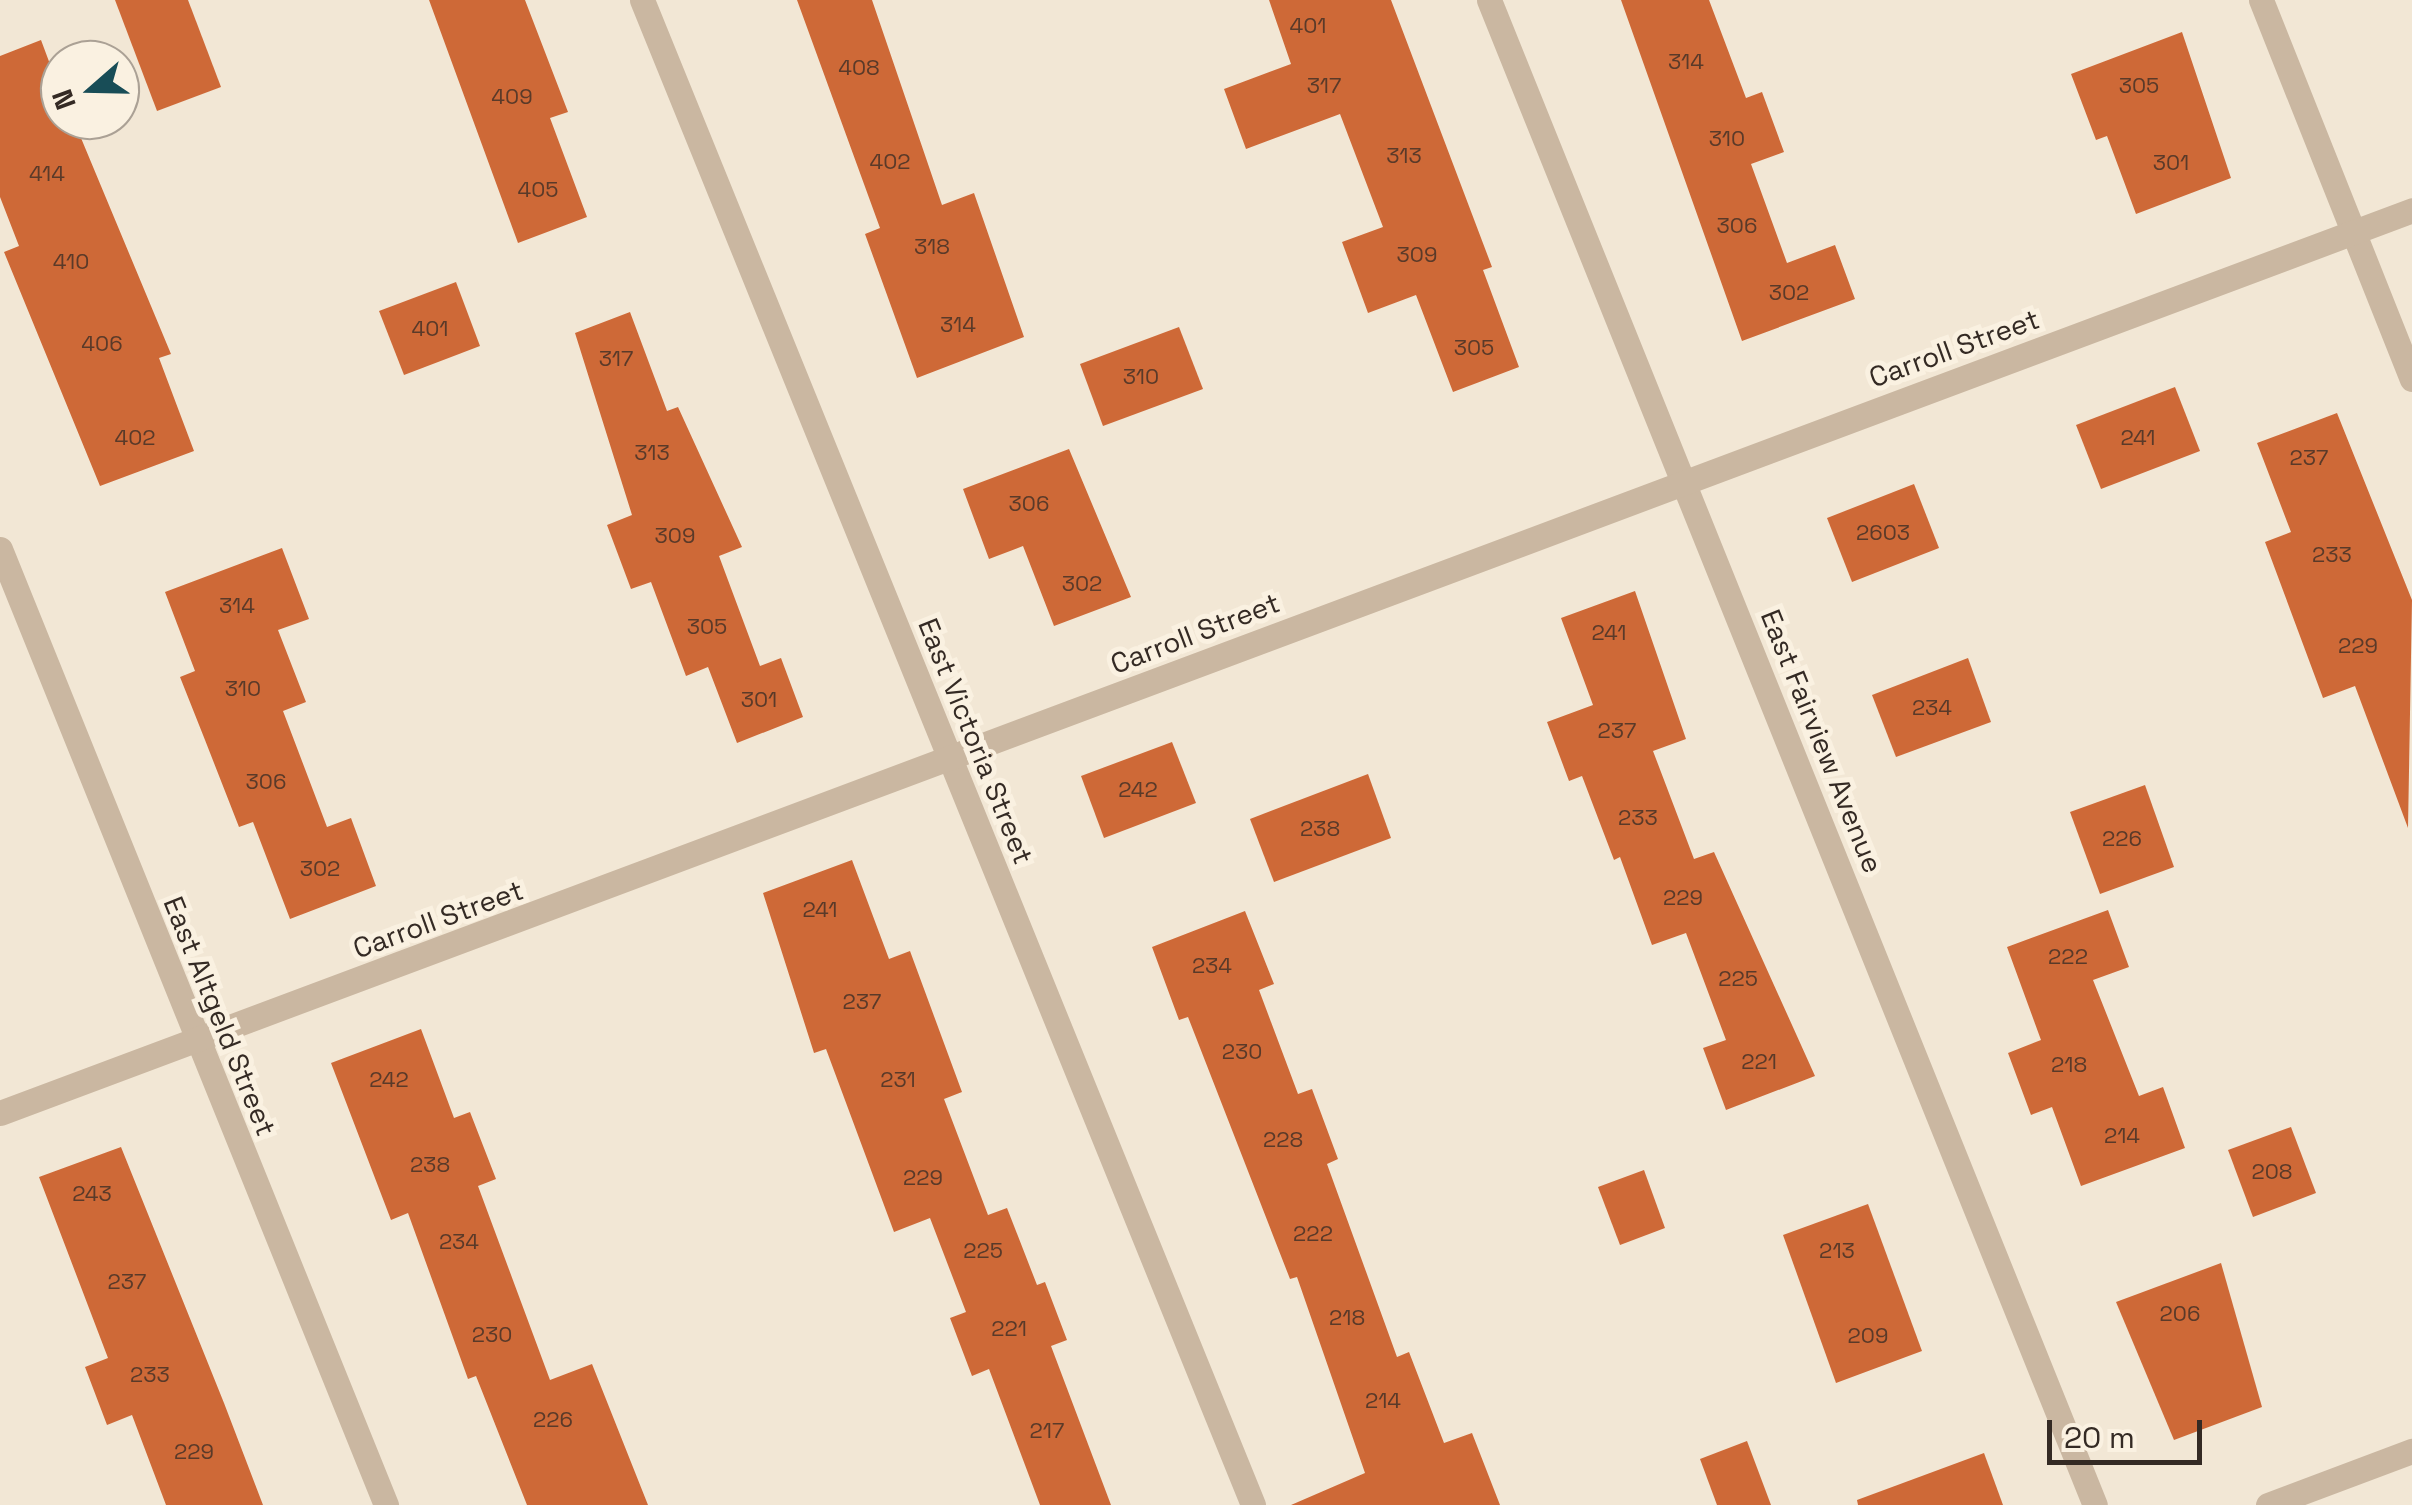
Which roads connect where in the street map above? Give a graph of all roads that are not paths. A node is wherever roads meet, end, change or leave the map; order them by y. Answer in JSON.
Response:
{"nodes":[{"id":1,"x":642,"y":0,"type":"edge"},
{"id":2,"x":1490,"y":0,"type":"edge"},
{"id":3,"x":2261,"y":0,"type":"edge"},
{"id":4,"x":2412,"y":210,"type":"edge"},
{"id":5,"x":2352,"y":232,"type":"junction"},
{"id":6,"x":2412,"y":378,"type":"edge"},
{"id":7,"x":1685,"y":480,"type":"junction"},
{"id":8,"x":0,"y":549,"type":"edge"},
{"id":9,"x":950,"y":758,"type":"junction"},
{"id":10,"x":197,"y":1040,"type":"junction"},
{"id":11,"x":0,"y":1114,"type":"edge"},
{"id":12,"x":2412,"y":1451,"type":"edge"},
{"id":13,"x":386,"y":1505,"type":"edge"},
{"id":14,"x":1253,"y":1505,"type":"edge"},
{"id":15,"x":2096,"y":1505,"type":"edge"},
{"id":16,"x":2268,"y":1505,"type":"edge"}],
"edges":[{"from":1,"to":9,"type":"street","name":"East Victoria Street"},
{"from":2,"to":7,"type":"street","name":"East Fairview Avenue"},
{"from":3,"to":5,"type":"street"},
{"from":4,"to":5,"type":"street","name":"Carroll Street"},
{"from":5,"to":6,"type":"street"},
{"from":5,"to":7,"type":"street","name":"Carroll Street"},
{"from":7,"to":9,"type":"street","name":"Carroll Street"},
{"from":7,"to":15,"type":"street","name":"East Fairview Avenue"},
{"from":8,"to":10,"type":"street","name":"East Altgeld Street"},
{"from":9,"to":10,"type":"street","name":"Carroll Street"},
{"from":9,"to":14,"type":"street","name":"East Victoria Street"},
{"from":10,"to":11,"type":"street","name":"Carroll Street"},
{"from":10,"to":13,"type":"street","name":"East Altgeld Street"},
{"from":12,"to":16,"type":"street"}]}
